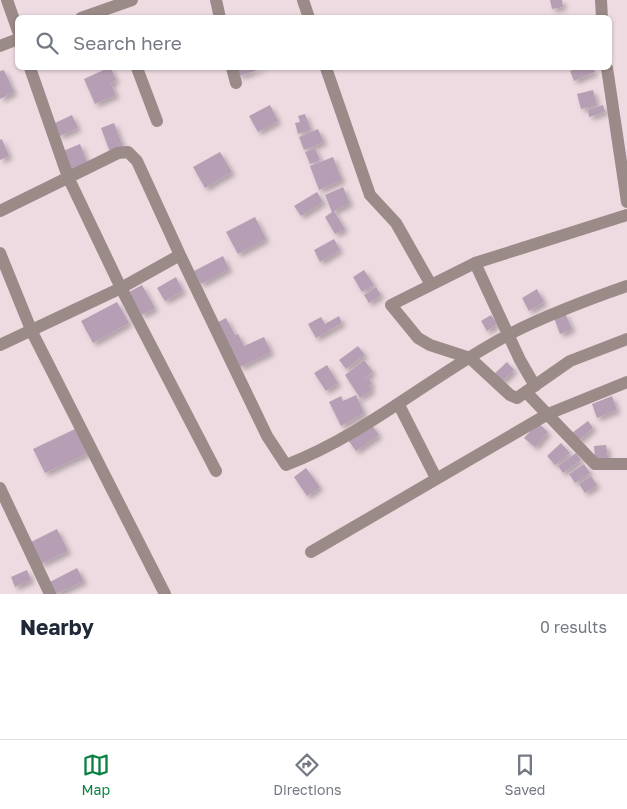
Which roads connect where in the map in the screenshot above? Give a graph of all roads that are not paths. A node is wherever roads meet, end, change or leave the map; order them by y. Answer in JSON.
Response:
{"nodes":[{"id":1,"x":6,"y":0,"type":"edge"},
{"id":2,"x":132,"y":0,"type":"edge"},
{"id":3,"x":216,"y":0,"type":"edge"},
{"id":4,"x":303,"y":0,"type":"edge"},
{"id":5,"x":601,"y":0,"type":"edge"},
{"id":6,"x":116,"y":12,"type":"edge"},
{"id":7,"x":98,"y":15,"type":"edge"},
{"id":8,"x":219,"y":15,"type":"edge"},
{"id":9,"x":308,"y":15,"type":"edge"},
{"id":10,"x":602,"y":15,"type":"edge"},
{"id":11,"x":15,"y":23,"type":"edge"},
{"id":12,"x":15,"y":39,"type":"edge"},
{"id":13,"x":0,"y":46,"type":"edge"},
{"id":14,"x":31,"y":70,"type":"edge"},
{"id":15,"x":138,"y":70,"type":"edge"},
{"id":16,"x":233,"y":70,"type":"edge"},
{"id":17,"x":327,"y":70,"type":"edge"},
{"id":18,"x":607,"y":70,"type":"edge"},
{"id":19,"x":236,"y":83,"type":"dead end"},
{"id":20,"x":157,"y":121,"type":"dead end"},
{"id":21,"x":68,"y":177,"type":"junction"},
{"id":22,"x":627,"y":202,"type":"edge"},
{"id":23,"x":0,"y":211,"type":"edge"},
{"id":24,"x":627,"y":215,"type":"edge"},
{"id":25,"x":0,"y":253,"type":"edge"},
{"id":26,"x":180,"y":255,"type":"junction"},
{"id":27,"x":475,"y":263,"type":"junction"},
{"id":28,"x":430,"y":283,"type":"junction"},
{"id":29,"x":627,"y":286,"type":"edge"},
{"id":30,"x":120,"y":288,"type":"junction"},
{"id":31,"x":32,"y":332,"type":"junction"},
{"id":32,"x":508,"y":336,"type":"junction"},
{"id":33,"x":627,"y":339,"type":"edge"},
{"id":34,"x":0,"y":345,"type":"edge"},
{"id":35,"x":470,"y":358,"type":"junction"},
{"id":36,"x":627,"y":382,"type":"edge"},
{"id":37,"x":530,"y":389,"type":"junction"},
{"id":38,"x":399,"y":405,"type":"junction"},
{"id":39,"x":548,"y":414,"type":"junction"},
{"id":40,"x":627,"y":464,"type":"edge"},
{"id":41,"x":216,"y":471,"type":"dead end"},
{"id":42,"x":436,"y":478,"type":"junction"},
{"id":43,"x":0,"y":488,"type":"edge"},
{"id":44,"x":311,"y":552,"type":"dead end"},
{"id":45,"x":50,"y":594,"type":"edge"},
{"id":46,"x":164,"y":594,"type":"edge"}],
"edges":[{"from":1,"to":11,"type":"street"},
{"from":2,"to":6,"type":"street"},
{"from":3,"to":8,"type":"street"},
{"from":4,"to":9,"type":"street"},
{"from":5,"to":10,"type":"street"},
{"from":6,"to":7,"type":"street"},
{"from":12,"to":13,"type":"street"},
{"from":14,"to":21,"type":"street"},
{"from":15,"to":20,"type":"street"},
{"from":16,"to":19,"type":"street"},
{"from":17,"to":28,"type":"street"},
{"from":18,"to":22,"type":"street"},
{"from":21,"to":23,"type":"street"},
{"from":21,"to":26,"type":"street"},
{"from":21,"to":30,"type":"street"},
{"from":24,"to":27,"type":"street"},
{"from":25,"to":31,"type":"street"},
{"from":26,"to":30,"type":"street"},
{"from":26,"to":38,"type":"street"},
{"from":27,"to":28,"type":"street"},
{"from":27,"to":32,"type":"street"},
{"from":28,"to":35,"type":"street"},
{"from":29,"to":32,"type":"street"},
{"from":30,"to":31,"type":"street"},
{"from":30,"to":41,"type":"street"},
{"from":31,"to":34,"type":"street"},
{"from":31,"to":46,"type":"street"},
{"from":32,"to":35,"type":"street"},
{"from":32,"to":37,"type":"street"},
{"from":33,"to":37,"type":"street"},
{"from":35,"to":37,"type":"street"},
{"from":35,"to":38,"type":"street"},
{"from":36,"to":39,"type":"street"},
{"from":37,"to":39,"type":"street"},
{"from":38,"to":42,"type":"street"},
{"from":39,"to":40,"type":"street"},
{"from":39,"to":42,"type":"street"},
{"from":42,"to":44,"type":"street"},
{"from":43,"to":45,"type":"street"}]}
